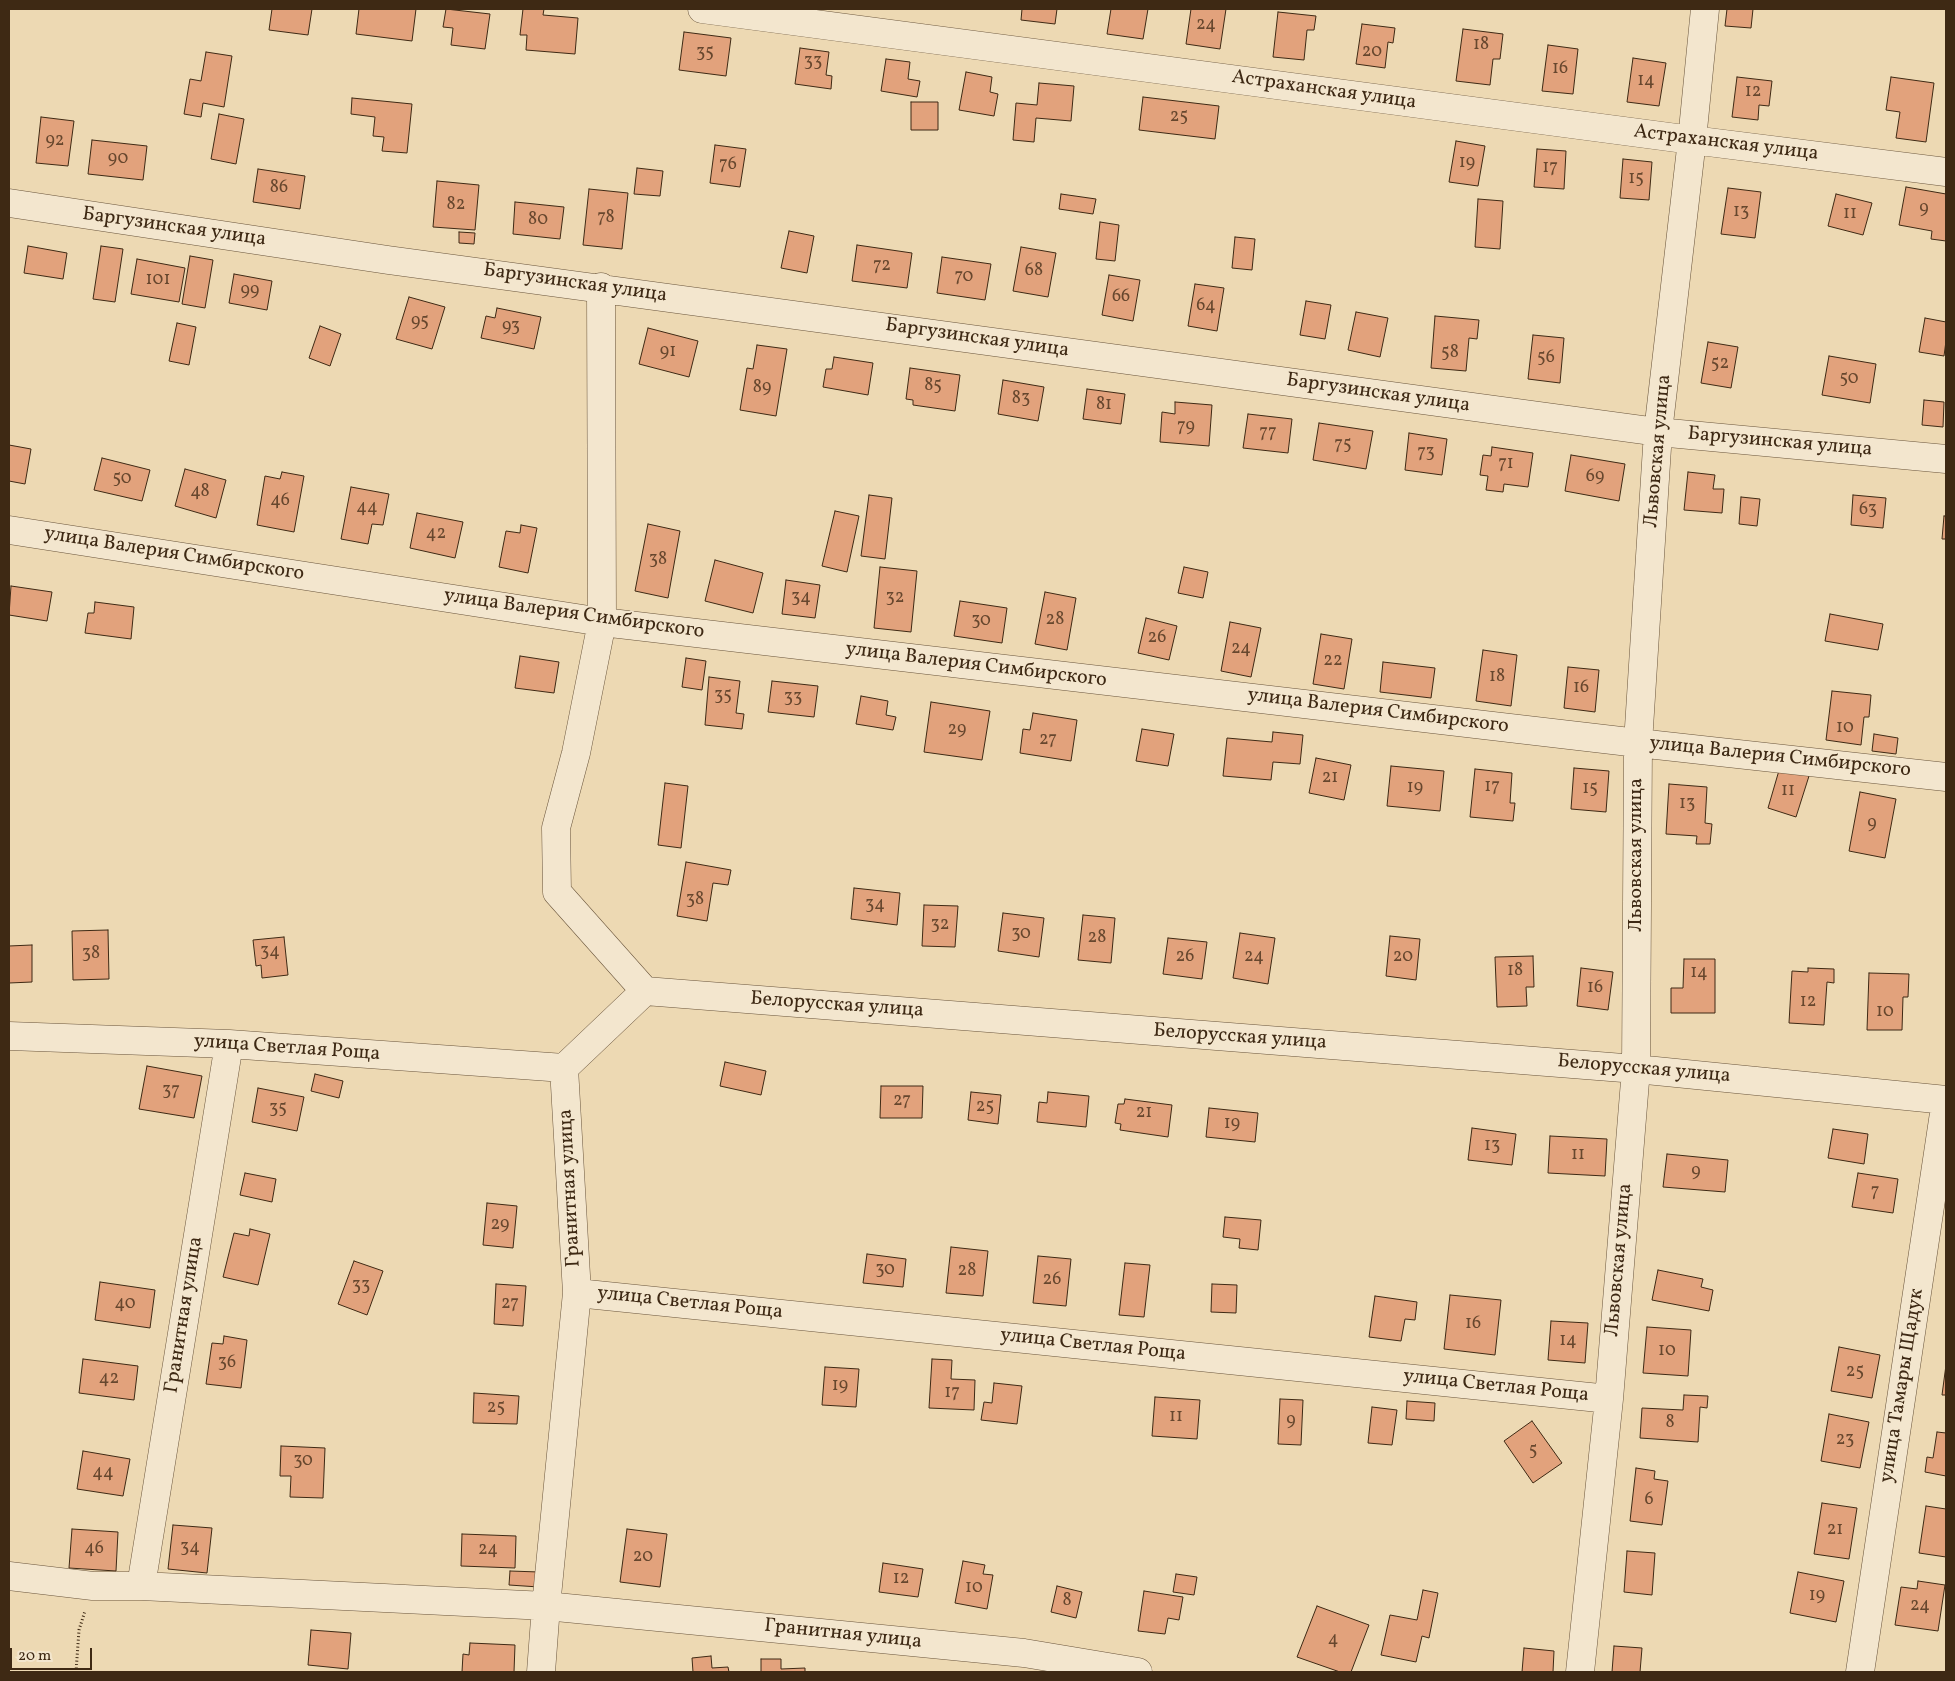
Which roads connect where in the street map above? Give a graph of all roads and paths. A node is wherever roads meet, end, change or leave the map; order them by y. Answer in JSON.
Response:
{"nodes":[{"id":1,"x":702,"y":9,"type":"edge"},
{"id":2,"x":1705,"y":9,"type":"edge"},
{"id":3,"x":1692,"y":140,"type":"junction"},
{"id":4,"x":1946,"y":172,"type":"edge"},
{"id":5,"x":9,"y":203,"type":"edge"},
{"id":6,"x":601,"y":288,"type":"junction"},
{"id":7,"x":1658,"y":432,"type":"junction"},
{"id":8,"x":1946,"y":459,"type":"edge"},
{"id":9,"x":9,"y":530,"type":"edge"},
{"id":10,"x":602,"y":622,"type":"junction"},
{"id":11,"x":1638,"y":743,"type":"junction"},
{"id":12,"x":1946,"y":776,"type":"edge"},
{"id":13,"x":645,"y":991,"type":"junction"},
{"id":14,"x":9,"y":1036,"type":"edge"},
{"id":15,"x":229,"y":1044,"type":"junction"},
{"id":16,"x":564,"y":1068,"type":"junction"},
{"id":17,"x":1636,"y":1069,"type":"junction"},
{"id":18,"x":1946,"y":1100,"type":"edge"},
{"id":19,"x":577,"y":1292,"type":"junction"},
{"id":20,"x":1609,"y":1399,"type":"junction"},
{"id":21,"x":9,"y":1576,"type":"edge"},
{"id":22,"x":93,"y":1586,"type":"junction"},
{"id":23,"x":141,"y":1586,"type":"junction"},
{"id":24,"x":546,"y":1606,"type":"junction"},
{"id":25,"x":76,"y":1672,"type":"edge"},
{"id":26,"x":541,"y":1672,"type":"edge"},
{"id":27,"x":1138,"y":1672,"type":"edge"},
{"id":28,"x":1580,"y":1672,"type":"edge"},
{"id":29,"x":1860,"y":1672,"type":"edge"}],
"edges":[{"from":1,"to":3,"type":"street","name":"Астраханская улица"},
{"from":2,"to":3,"type":"street","name":"Львовская улица"},
{"from":3,"to":4,"type":"street","name":"Астраханская улица"},
{"from":3,"to":7,"type":"street","name":"Львовская улица"},
{"from":5,"to":6,"type":"street","name":"Баргузинская улица"},
{"from":6,"to":7,"type":"street","name":"Баргузинская улица"},
{"from":6,"to":10,"type":"street"},
{"from":7,"to":8,"type":"street","name":"Баргузинская улица"},
{"from":7,"to":11,"type":"street","name":"Львовская улица"},
{"from":9,"to":10,"type":"street","name":"улица Валерия Симбирского"},
{"from":10,"to":11,"type":"street","name":"улица Валерия Симбирского"},
{"from":10,"to":13,"type":"street"},
{"from":11,"to":12,"type":"street","name":"улица Валерия Симбирского"},
{"from":11,"to":17,"type":"street","name":"Львовская улица"},
{"from":13,"to":16,"type":"street"},
{"from":13,"to":17,"type":"street","name":"Белорусская улица"},
{"from":14,"to":15,"type":"street","name":"улица Светлая Роща"},
{"from":15,"to":16,"type":"street","name":"улица Светлая Роща"},
{"from":15,"to":23,"type":"street","name":"Гранитная улица"},
{"from":16,"to":19,"type":"street","name":"Гранитная улица"},
{"from":17,"to":18,"type":"street","name":"Белорусская улица"},
{"from":17,"to":20,"type":"street","name":"Львовская улица"},
{"from":18,"to":29,"type":"street","name":"улица Тамары Щадук"},
{"from":19,"to":20,"type":"street","name":"улица Светлая Роща"},
{"from":19,"to":24,"type":"street","name":"Гранитная улица"},
{"from":20,"to":28,"type":"street","name":"Львовская улица"},
{"from":21,"to":22,"type":"street","name":"Гранитная улица"},
{"from":22,"to":23,"type":"street","name":"Гранитная улица"},
{"from":22,"to":25,"type":"path"},
{"from":23,"to":24,"type":"street","name":"Гранитная улица"},
{"from":24,"to":26,"type":"street","name":"Гранитная улица"},
{"from":24,"to":27,"type":"street","name":"Гранитная улица"}]}
